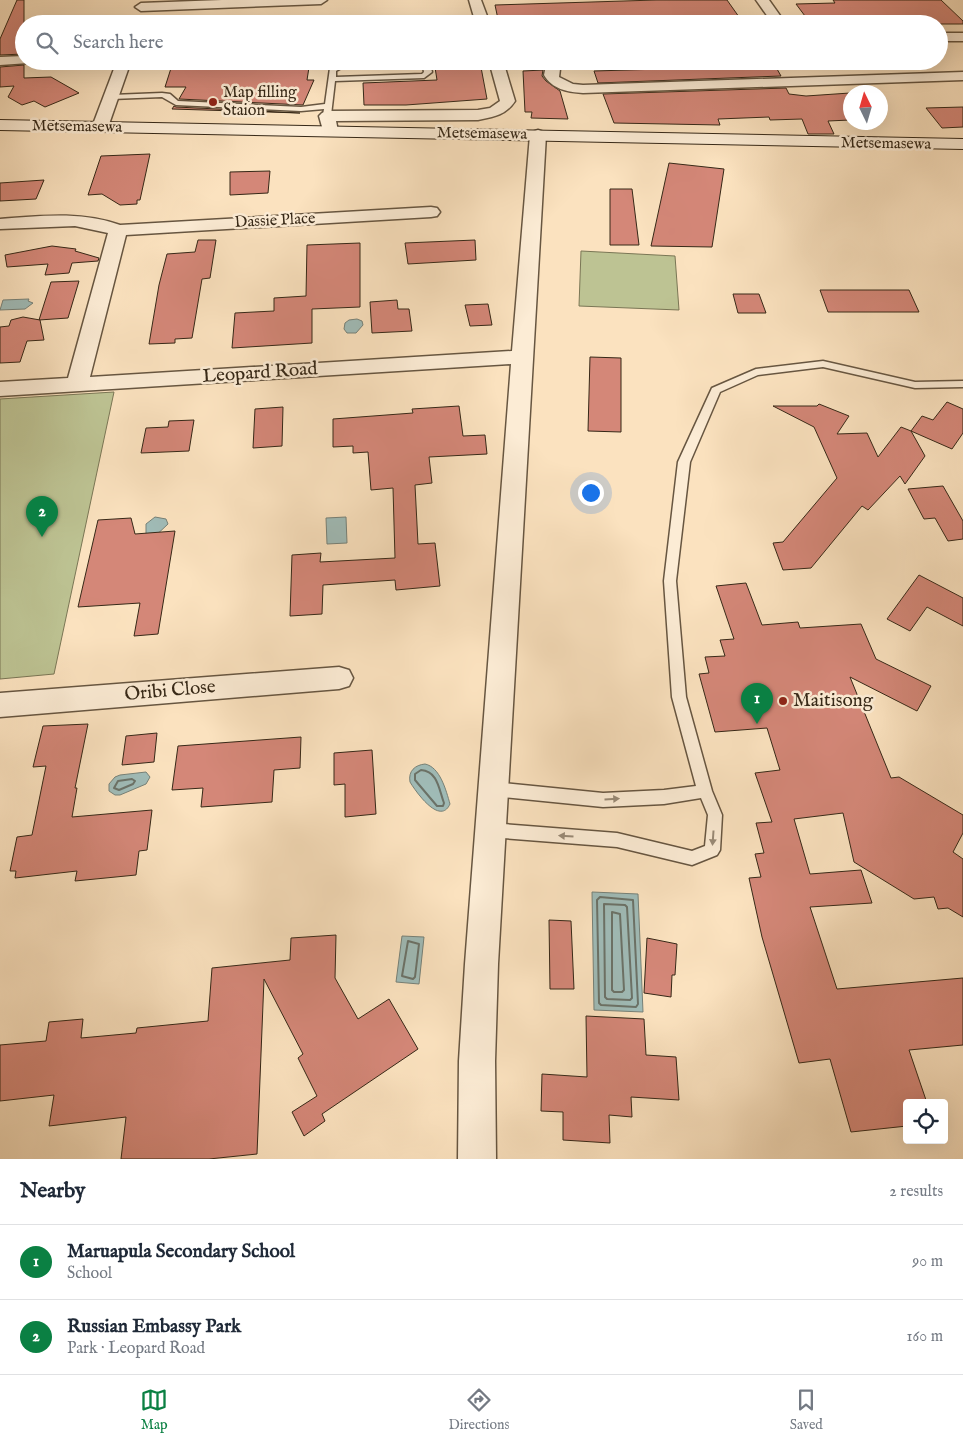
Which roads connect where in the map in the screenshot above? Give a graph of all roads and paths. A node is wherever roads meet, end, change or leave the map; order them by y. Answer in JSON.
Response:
{"nodes":[{"id":1,"x":321,"y":0,"type":"edge"},
{"id":2,"x":475,"y":0,"type":"edge"},
{"id":3,"x":762,"y":0,"type":"edge"},
{"id":4,"x":142,"y":3,"type":"edge"},
{"id":5,"x":480,"y":15,"type":"edge"},
{"id":6,"x":773,"y":15,"type":"edge"},
{"id":7,"x":948,"y":37,"type":"edge"},
{"id":8,"x":963,"y":37,"type":"edge"},
{"id":9,"x":0,"y":60,"type":"edge"},
{"id":10,"x":15,"y":60,"type":"edge"},
{"id":11,"x":121,"y":70,"type":"edge"},
{"id":12,"x":333,"y":70,"type":"edge"},
{"id":13,"x":427,"y":70,"type":"edge"},
{"id":14,"x":499,"y":70,"type":"edge"},
{"id":15,"x":552,"y":70,"type":"edge"},
{"id":16,"x":811,"y":70,"type":"edge"},
{"id":17,"x":963,"y":76,"type":"edge"},
{"id":18,"x":331,"y":79,"type":"junction"},
{"id":19,"x":819,"y":82,"type":"junction"},
{"id":20,"x":112,"y":97,"type":"junction"},
{"id":21,"x":328,"y":118,"type":"junction"},
{"id":22,"x":0,"y":125,"type":"edge"},
{"id":23,"x":100,"y":128,"type":"junction"},
{"id":24,"x":538,"y":135,"type":"junction"},
{"id":25,"x":963,"y":144,"type":"edge"},
{"id":26,"x":432,"y":212,"type":"dead end"},
{"id":27,"x":0,"y":224,"type":"edge"},
{"id":28,"x":118,"y":230,"type":"junction"},
{"id":29,"x":521,"y":356,"type":"junction"},
{"id":30,"x":963,"y":384,"type":"edge"},
{"id":31,"x":76,"y":385,"type":"junction"},
{"id":32,"x":0,"y":389,"type":"edge"},
{"id":33,"x":339,"y":678,"type":"dead end"},
{"id":34,"x":0,"y":705,"type":"edge"},
{"id":35,"x":494,"y":789,"type":"junction"},
{"id":36,"x":705,"y":791,"type":"junction"},
{"id":37,"x":490,"y":830,"type":"junction"},
{"id":38,"x":477,"y":1159,"type":"edge"}],
"edges":[{"from":1,"to":4,"type":"street"},
{"from":2,"to":5,"type":"street"},
{"from":3,"to":6,"type":"street"},
{"from":7,"to":8,"type":"street"},
{"from":9,"to":10,"type":"street"},
{"from":11,"to":20,"type":"street"},
{"from":12,"to":18,"type":"lane"},
{"from":13,"to":18,"type":"lane"},
{"from":14,"to":21,"type":"street"},
{"from":15,"to":19,"type":"street"},
{"from":16,"to":19,"type":"street"},
{"from":17,"to":19,"type":"street"},
{"from":18,"to":21,"type":"lane"},
{"from":20,"to":21,"type":"lane"},
{"from":20,"to":23,"type":"street"},
{"from":21,"to":23,"type":"street","name":"Metsemasewa"},
{"from":21,"to":24,"type":"street","name":"Metsemasewa"},
{"from":22,"to":23,"type":"street","name":"Metsemasewa"},
{"from":24,"to":25,"type":"street","name":"Metsemasewa"},
{"from":24,"to":29,"type":"street"},
{"from":26,"to":28,"type":"street","name":"Dassie Place"},
{"from":27,"to":28,"type":"street"},
{"from":28,"to":31,"type":"street"},
{"from":29,"to":31,"type":"street","name":"Leopard Road"},
{"from":29,"to":35,"type":"street"},
{"from":30,"to":36,"type":"lane"},
{"from":31,"to":32,"type":"street","name":"Leopard Road"},
{"from":33,"to":34,"type":"street","name":"Oribi Close"},
{"from":35,"to":36,"type":"lane","one_way":true},
{"from":35,"to":37,"type":"street"},
{"from":36,"to":37,"type":"lane","one_way":true},
{"from":37,"to":38,"type":"street"}]}
